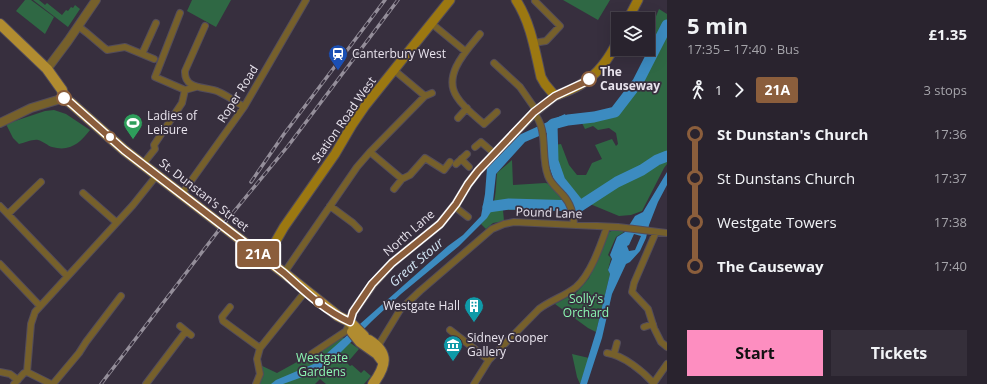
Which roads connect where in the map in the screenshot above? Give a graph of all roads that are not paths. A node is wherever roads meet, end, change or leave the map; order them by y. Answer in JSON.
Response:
{"nodes":[{"id":1,"x":96,"y":0,"type":"edge"},
{"id":2,"x":306,"y":0,"type":"edge"},
{"id":3,"x":450,"y":0,"type":"edge"},
{"id":4,"x":516,"y":0,"type":"edge"},
{"id":5,"x":638,"y":0,"type":"edge"},
{"id":6,"x":535,"y":1,"type":"dead end"},
{"id":7,"x":632,"y":12,"type":"edge"},
{"id":8,"x":180,"y":13,"type":"dead end"},
{"id":9,"x":431,"y":23,"type":"junction"},
{"id":10,"x":0,"y":24,"type":"edge"},
{"id":11,"x":78,"y":26,"type":"junction"},
{"id":12,"x":205,"y":26,"type":"dead end"},
{"id":13,"x":160,"y":32,"type":"dead end"},
{"id":14,"x":480,"y":34,"type":"dead end"},
{"id":15,"x":533,"y":43,"type":"junction"},
{"id":16,"x":465,"y":51,"type":"junction"},
{"id":17,"x":611,"y":53,"type":"edge"},
{"id":18,"x":142,"y":54,"type":"junction"},
{"id":19,"x":154,"y":59,"type":"dead end"},
{"id":20,"x":494,"y":63,"type":"dead end"},
{"id":21,"x":47,"y":70,"type":"junction"},
{"id":22,"x":394,"y":70,"type":"junction"},
{"id":23,"x":196,"y":87,"type":"junction"},
{"id":24,"x":185,"y":90,"type":"junction"},
{"id":25,"x":432,"y":93,"type":"dead end"},
{"id":26,"x":425,"y":96,"type":"junction"},
{"id":27,"x":555,"y":96,"type":"junction"},
{"id":28,"x":64,"y":98,"type":"junction"},
{"id":29,"x":244,"y":107,"type":"junction"},
{"id":30,"x":467,"y":108,"type":"junction"},
{"id":31,"x":535,"y":111,"type":"junction"},
{"id":32,"x":497,"y":112,"type":"dead end"},
{"id":33,"x":458,"y":118,"type":"dead end"},
{"id":34,"x":0,"y":123,"type":"edge"},
{"id":35,"x":475,"y":147,"type":"dead end"},
{"id":36,"x":370,"y":152,"type":"junction"},
{"id":37,"x":467,"y":154,"type":"dead end"},
{"id":38,"x":495,"y":154,"type":"junction"},
{"id":39,"x":456,"y":162,"type":"junction"},
{"id":40,"x":143,"y":164,"type":"junction"},
{"id":41,"x":473,"y":171,"type":"junction"},
{"id":42,"x":157,"y":175,"type":"junction"},
{"id":43,"x":402,"y":179,"type":"junction"},
{"id":44,"x":41,"y":182,"type":"dead end"},
{"id":45,"x":394,"y":189,"type":"dead end"},
{"id":46,"x":83,"y":193,"type":"dead end"},
{"id":47,"x":181,"y":195,"type":"junction"},
{"id":48,"x":0,"y":206,"type":"edge"},
{"id":49,"x":330,"y":206,"type":"junction"},
{"id":50,"x":454,"y":206,"type":"junction"},
{"id":51,"x":8,"y":214,"type":"junction"},
{"id":52,"x":357,"y":216,"type":"dead end"},
{"id":53,"x":468,"y":217,"type":"dead end"},
{"id":54,"x":116,"y":222,"type":"junction"},
{"id":55,"x":353,"y":223,"type":"junction"},
{"id":56,"x":574,"y":224,"type":"junction"},
{"id":57,"x":607,"y":227,"type":"junction"},
{"id":58,"x":359,"y":229,"type":"dead end"},
{"id":59,"x":652,"y":232,"type":"junction"},
{"id":60,"x":667,"y":233,"type":"edge"},
{"id":61,"x":264,"y":258,"type":"junction"},
{"id":62,"x":0,"y":264,"type":"edge"},
{"id":63,"x":284,"y":273,"type":"junction"},
{"id":64,"x":67,"y":276,"type":"junction"},
{"id":65,"x":305,"y":292,"type":"junction"},
{"id":66,"x":121,"y":296,"type":"dead end"},
{"id":67,"x":39,"y":305,"type":"junction"},
{"id":68,"x":230,"y":307,"type":"dead end"},
{"id":69,"x":180,"y":326,"type":"dead end"},
{"id":70,"x":644,"y":327,"type":"dead end"},
{"id":71,"x":654,"y":327,"type":"junction"},
{"id":72,"x":450,"y":330,"type":"dead end"},
{"id":73,"x":358,"y":333,"type":"junction"},
{"id":74,"x":617,"y":343,"type":"dead end"},
{"id":75,"x":378,"y":346,"type":"junction"},
{"id":76,"x":667,"y":347,"type":"edge"},
{"id":77,"x":260,"y":348,"type":"junction"},
{"id":78,"x":607,"y":352,"type":"dead end"},
{"id":79,"x":614,"y":354,"type":"junction"},
{"id":80,"x":304,"y":359,"type":"dead end"},
{"id":81,"x":489,"y":360,"type":"junction"},
{"id":82,"x":383,"y":362,"type":"junction"},
{"id":83,"x":667,"y":364,"type":"edge"},
{"id":84,"x":0,"y":372,"type":"edge"},
{"id":85,"x":27,"y":372,"type":"junction"},
{"id":86,"x":16,"y":382,"type":"edge"},
{"id":87,"x":52,"y":384,"type":"edge"},
{"id":88,"x":146,"y":384,"type":"edge"},
{"id":89,"x":256,"y":384,"type":"edge"},
{"id":90,"x":373,"y":384,"type":"edge"},
{"id":91,"x":474,"y":384,"type":"edge"},
{"id":92,"x":654,"y":384,"type":"edge"}],
"edges":[{"from":1,"to":11,"type":"street"},
{"from":2,"to":29,"type":"street","name":"Roper Road"},
{"from":3,"to":9,"type":"main road","name":"Station Road West"},
{"from":4,"to":15,"type":"main road"},
{"from":5,"to":7,"type":"main road"},
{"from":6,"to":15,"type":"street"},
{"from":8,"to":24,"type":"street"},
{"from":9,"to":16,"type":"street"},
{"from":9,"to":22,"type":"main road","name":"Station Road West"},
{"from":10,"to":21,"type":"main road"},
{"from":11,"to":18,"type":"street"},
{"from":11,"to":21,"type":"street"},
{"from":12,"to":23,"type":"street"},
{"from":13,"to":18,"type":"street"},
{"from":14,"to":16,"type":"street"},
{"from":15,"to":27,"type":"main road"},
{"from":16,"to":30,"type":"street"},
{"from":17,"to":27,"type":"main road"},
{"from":18,"to":19,"type":"street"},
{"from":20,"to":31,"type":"street"},
{"from":21,"to":28,"type":"main road"},
{"from":22,"to":26,"type":"street"},
{"from":22,"to":61,"type":"main road","name":"Station Road West"},
{"from":23,"to":24,"type":"street"},
{"from":23,"to":29,"type":"street"},
{"from":24,"to":40,"type":"street"},
{"from":25,"to":26,"type":"street"},
{"from":26,"to":36,"type":"street"},
{"from":27,"to":31,"type":"street","name":"North Lane"},
{"from":28,"to":34,"type":"street"},
{"from":28,"to":40,"type":"main road","name":"St. Dunstan's Street"},
{"from":29,"to":47,"type":"street","name":"Roper Road"},
{"from":30,"to":32,"type":"street"},
{"from":30,"to":33,"type":"street"},
{"from":31,"to":38,"type":"street","name":"North Lane"},
{"from":31,"to":56,"type":"street"},
{"from":35,"to":38,"type":"street"},
{"from":36,"to":43,"type":"street"},
{"from":36,"to":49,"type":"street"},
{"from":37,"to":39,"type":"street"},
{"from":38,"to":41,"type":"street","name":"North Lane"},
{"from":39,"to":41,"type":"street"},
{"from":39,"to":43,"type":"street"},
{"from":40,"to":42,"type":"main road","name":"St. Dunstan's Street"},
{"from":41,"to":50,"type":"street","name":"North Lane"},
{"from":42,"to":47,"type":"main road","name":"St. Dunstan's Street"},
{"from":42,"to":54,"type":"street"},
{"from":43,"to":45,"type":"street"},
{"from":44,"to":51,"type":"street"},
{"from":46,"to":54,"type":"street"},
{"from":47,"to":61,"type":"main road","name":"St. Dunstan's Street"},
{"from":48,"to":51,"type":"street"},
{"from":49,"to":55,"type":"street"},
{"from":49,"to":63,"type":"street"},
{"from":50,"to":53,"type":"street"},
{"from":50,"to":73,"type":"street","name":"North Lane"},
{"from":51,"to":64,"type":"street"},
{"from":52,"to":55,"type":"street"},
{"from":54,"to":64,"type":"street"},
{"from":55,"to":58,"type":"street"},
{"from":56,"to":57,"type":"street","name":"Pound Lane"},
{"from":56,"to":75,"type":"street","name":"Pound Lane"},
{"from":57,"to":59,"type":"street","name":"Pound Lane"},
{"from":57,"to":81,"type":"street"},
{"from":59,"to":60,"type":"street","name":"Pound Lane"},
{"from":59,"to":71,"type":"street"},
{"from":61,"to":63,"type":"main road","name":"St. Dunstan's Street"},
{"from":62,"to":67,"type":"street"},
{"from":63,"to":65,"type":"main road","name":"St. Dunstan's Street"},
{"from":64,"to":67,"type":"street"},
{"from":65,"to":73,"type":"main road","name":"St. Dunstan's Street"},
{"from":65,"to":77,"type":"street"},
{"from":66,"to":87,"type":"street"},
{"from":67,"to":85,"type":"street"},
{"from":68,"to":77,"type":"street"},
{"from":69,"to":88,"type":"street"},
{"from":70,"to":71,"type":"street"},
{"from":71,"to":76,"type":"street"},
{"from":72,"to":81,"type":"street"},
{"from":73,"to":75,"type":"main road"},
{"from":73,"to":80,"type":"street"},
{"from":73,"to":82,"type":"main road"},
{"from":74,"to":79,"type":"street"},
{"from":75,"to":82,"type":"main road"},
{"from":77,"to":89,"type":"street"},
{"from":78,"to":79,"type":"street"},
{"from":79,"to":92,"type":"street"},
{"from":81,"to":91,"type":"street"},
{"from":82,"to":90,"type":"main road"},
{"from":83,"to":92,"type":"street"},
{"from":84,"to":86,"type":"street"},
{"from":85,"to":86,"type":"street"},
{"from":85,"to":87,"type":"street"}]}
